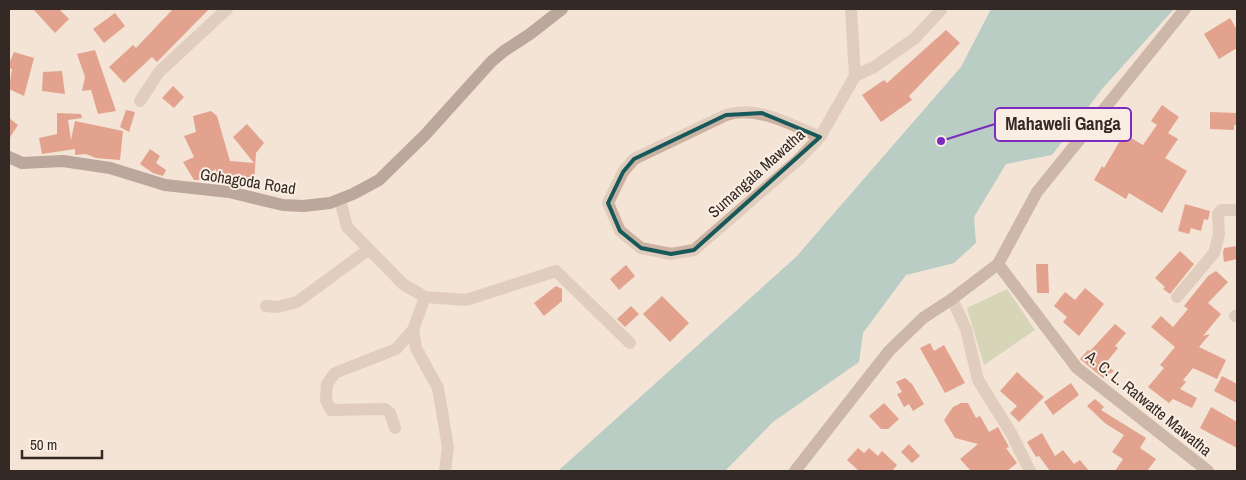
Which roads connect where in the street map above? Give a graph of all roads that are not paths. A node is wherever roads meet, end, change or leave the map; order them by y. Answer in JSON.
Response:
{"nodes":[{"id":1,"x":226,"y":9,"type":"edge"},
{"id":2,"x":562,"y":9,"type":"edge"},
{"id":3,"x":851,"y":9,"type":"edge"},
{"id":4,"x":1186,"y":9,"type":"edge"},
{"id":5,"x":941,"y":10,"type":"dead end"},
{"id":6,"x":855,"y":76,"type":"junction"},
{"id":7,"x":140,"y":101,"type":"dead end"},
{"id":8,"x":820,"y":137,"type":"junction"},
{"id":9,"x":9,"y":157,"type":"edge"},
{"id":10,"x":340,"y":200,"type":"junction"},
{"id":11,"x":1237,"y":210,"type":"edge"},
{"id":12,"x":368,"y":250,"type":"junction"},
{"id":13,"x":998,"y":264,"type":"junction"},
{"id":14,"x":426,"y":297,"type":"junction"},
{"id":15,"x":1177,"y":297,"type":"dead end"},
{"id":16,"x":952,"y":299,"type":"junction"},
{"id":17,"x":266,"y":306,"type":"dead end"},
{"id":18,"x":412,"y":330,"type":"junction"},
{"id":19,"x":630,"y":343,"type":"dead end"},
{"id":20,"x":394,"y":428,"type":"dead end"},
{"id":21,"x":445,"y":471,"type":"edge"},
{"id":22,"x":795,"y":471,"type":"edge"},
{"id":23,"x":1030,"y":471,"type":"edge"},
{"id":24,"x":1208,"y":471,"type":"edge"}],
"edges":[{"from":1,"to":7,"type":"street"},
{"from":2,"to":10,"type":"main road","name":"Gohagoda Road"},
{"from":3,"to":6,"type":"street"},
{"from":4,"to":13,"type":"street"},
{"from":5,"to":6,"type":"street"},
{"from":6,"to":8,"type":"street","name":"Sumangala Mawatha"},
{"from":8,"to":8,"type":"street","name":"Sumangala Mawatha"},
{"from":9,"to":10,"type":"main road","name":"Gohagoda Road"},
{"from":10,"to":12,"type":"street"},
{"from":11,"to":15,"type":"street"},
{"from":12,"to":14,"type":"street"},
{"from":12,"to":17,"type":"street"},
{"from":13,"to":16,"type":"street"},
{"from":13,"to":24,"type":"street","name":"A. C. L. Ratwatte Mawatha"},
{"from":14,"to":18,"type":"street"},
{"from":14,"to":19,"type":"street"},
{"from":16,"to":22,"type":"street"},
{"from":16,"to":23,"type":"street"},
{"from":18,"to":20,"type":"street"},
{"from":18,"to":21,"type":"street"}]}
